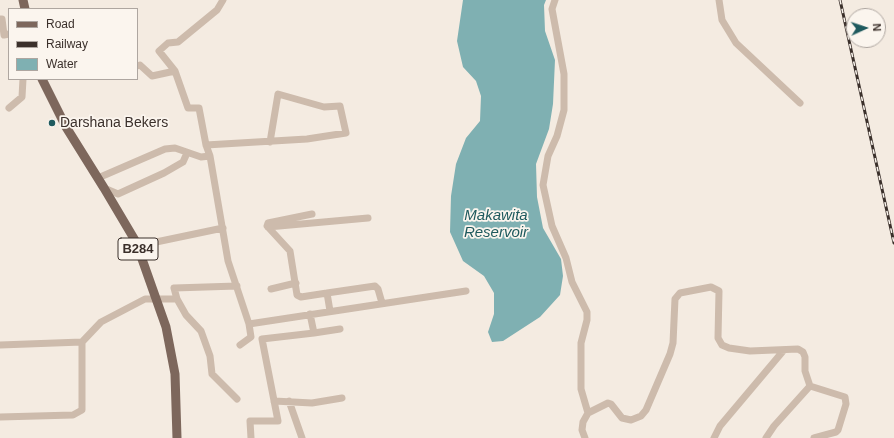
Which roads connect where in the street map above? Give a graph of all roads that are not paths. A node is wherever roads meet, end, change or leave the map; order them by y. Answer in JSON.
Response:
{"nodes":[{"id":1,"x":223,"y":0,"type":"edge"},
{"id":2,"x":555,"y":0,"type":"edge"},
{"id":3,"x":719,"y":0,"type":"edge"},
{"id":4,"x":0,"y":19,"type":"edge"},
{"id":5,"x":8,"y":34,"type":"edge"},
{"id":6,"x":138,"y":66,"type":"edge"},
{"id":7,"x":175,"y":71,"type":"junction"},
{"id":8,"x":23,"y":80,"type":"edge"},
{"id":9,"x":43,"y":80,"type":"edge"},
{"id":10,"x":800,"y":103,"type":"dead end"},
{"id":11,"x":9,"y":108,"type":"dead end"},
{"id":12,"x":270,"y":142,"type":"dead end"},
{"id":13,"x":206,"y":146,"type":"junction"},
{"id":14,"x":187,"y":153,"type":"junction"},
{"id":15,"x":210,"y":156,"type":"junction"},
{"id":16,"x":98,"y":178,"type":"junction"},
{"id":17,"x":104,"y":188,"type":"junction"},
{"id":18,"x":312,"y":214,"type":"dead end"},
{"id":19,"x":368,"y":218,"type":"dead end"},
{"id":20,"x":268,"y":227,"type":"junction"},
{"id":21,"x":223,"y":228,"type":"junction"},
{"id":22,"x":137,"y":246,"type":"junction"},
{"id":23,"x":296,"y":283,"type":"junction"},
{"id":24,"x":237,"y":286,"type":"junction"},
{"id":25,"x":271,"y":289,"type":"dead end"},
{"id":26,"x":466,"y":291,"type":"dead end"},
{"id":27,"x":326,"y":293,"type":"junction"},
{"id":28,"x":156,"y":299,"type":"junction"},
{"id":29,"x":177,"y":299,"type":"junction"},
{"id":30,"x":382,"y":304,"type":"junction"},
{"id":31,"x":330,"y":311,"type":"junction"},
{"id":32,"x":310,"y":314,"type":"junction"},
{"id":33,"x":249,"y":324,"type":"junction"},
{"id":34,"x":340,"y":329,"type":"dead end"},
{"id":35,"x":314,"y":333,"type":"junction"},
{"id":36,"x":82,"y":342,"type":"junction"},
{"id":37,"x":0,"y":345,"type":"edge"},
{"id":38,"x":240,"y":346,"type":"dead end"},
{"id":39,"x":784,"y":350,"type":"junction"},
{"id":40,"x":810,"y":386,"type":"junction"},
{"id":41,"x":237,"y":398,"type":"dead end"},
{"id":42,"x":342,"y":398,"type":"dead end"},
{"id":43,"x":274,"y":402,"type":"junction"},
{"id":44,"x":289,"y":402,"type":"junction"},
{"id":45,"x":588,"y":413,"type":"junction"},
{"id":46,"x":0,"y":418,"type":"edge"},
{"id":47,"x":177,"y":438,"type":"edge"},
{"id":48,"x":251,"y":438,"type":"edge"},
{"id":49,"x":302,"y":438,"type":"edge"},
{"id":50,"x":585,"y":438,"type":"edge"},
{"id":51,"x":714,"y":438,"type":"edge"},
{"id":52,"x":766,"y":438,"type":"edge"},
{"id":53,"x":814,"y":438,"type":"edge"}],
"edges":[{"from":1,"to":7,"type":"street"},
{"from":2,"to":45,"type":"street"},
{"from":3,"to":10,"type":"street"},
{"from":4,"to":5,"type":"street"},
{"from":6,"to":7,"type":"street"},
{"from":7,"to":13,"type":"street"},
{"from":8,"to":11,"type":"street"},
{"from":9,"to":16,"type":"main road","number":"B284"},
{"from":12,"to":13,"type":"street"},
{"from":13,"to":15,"type":"street"},
{"from":14,"to":15,"type":"street"},
{"from":14,"to":16,"type":"street"},
{"from":14,"to":17,"type":"street"},
{"from":15,"to":21,"type":"street"},
{"from":16,"to":17,"type":"main road","number":"B284"},
{"from":17,"to":22,"type":"main road","number":"B284"},
{"from":18,"to":20,"type":"street"},
{"from":19,"to":20,"type":"street"},
{"from":20,"to":23,"type":"street"},
{"from":21,"to":22,"type":"street"},
{"from":21,"to":24,"type":"street"},
{"from":22,"to":28,"type":"main road","number":"B284"},
{"from":23,"to":25,"type":"street"},
{"from":23,"to":27,"type":"street"},
{"from":24,"to":29,"type":"street"},
{"from":24,"to":33,"type":"street"},
{"from":26,"to":30,"type":"street"},
{"from":27,"to":30,"type":"street"},
{"from":27,"to":31,"type":"street"},
{"from":28,"to":29,"type":"street"},
{"from":28,"to":36,"type":"street"},
{"from":28,"to":47,"type":"main road","number":"B284"},
{"from":29,"to":41,"type":"street"},
{"from":30,"to":31,"type":"street"},
{"from":31,"to":32,"type":"street"},
{"from":32,"to":33,"type":"street"},
{"from":32,"to":35,"type":"street"},
{"from":33,"to":38,"type":"street"},
{"from":34,"to":35,"type":"street"},
{"from":35,"to":43,"type":"street"},
{"from":36,"to":37,"type":"street"},
{"from":36,"to":46,"type":"street"},
{"from":39,"to":40,"type":"street"},
{"from":39,"to":45,"type":"street"},
{"from":39,"to":51,"type":"street"},
{"from":40,"to":52,"type":"street"},
{"from":40,"to":53,"type":"street"},
{"from":42,"to":44,"type":"street"},
{"from":43,"to":44,"type":"street"},
{"from":43,"to":48,"type":"street"},
{"from":44,"to":49,"type":"street"},
{"from":45,"to":50,"type":"street"}]}
